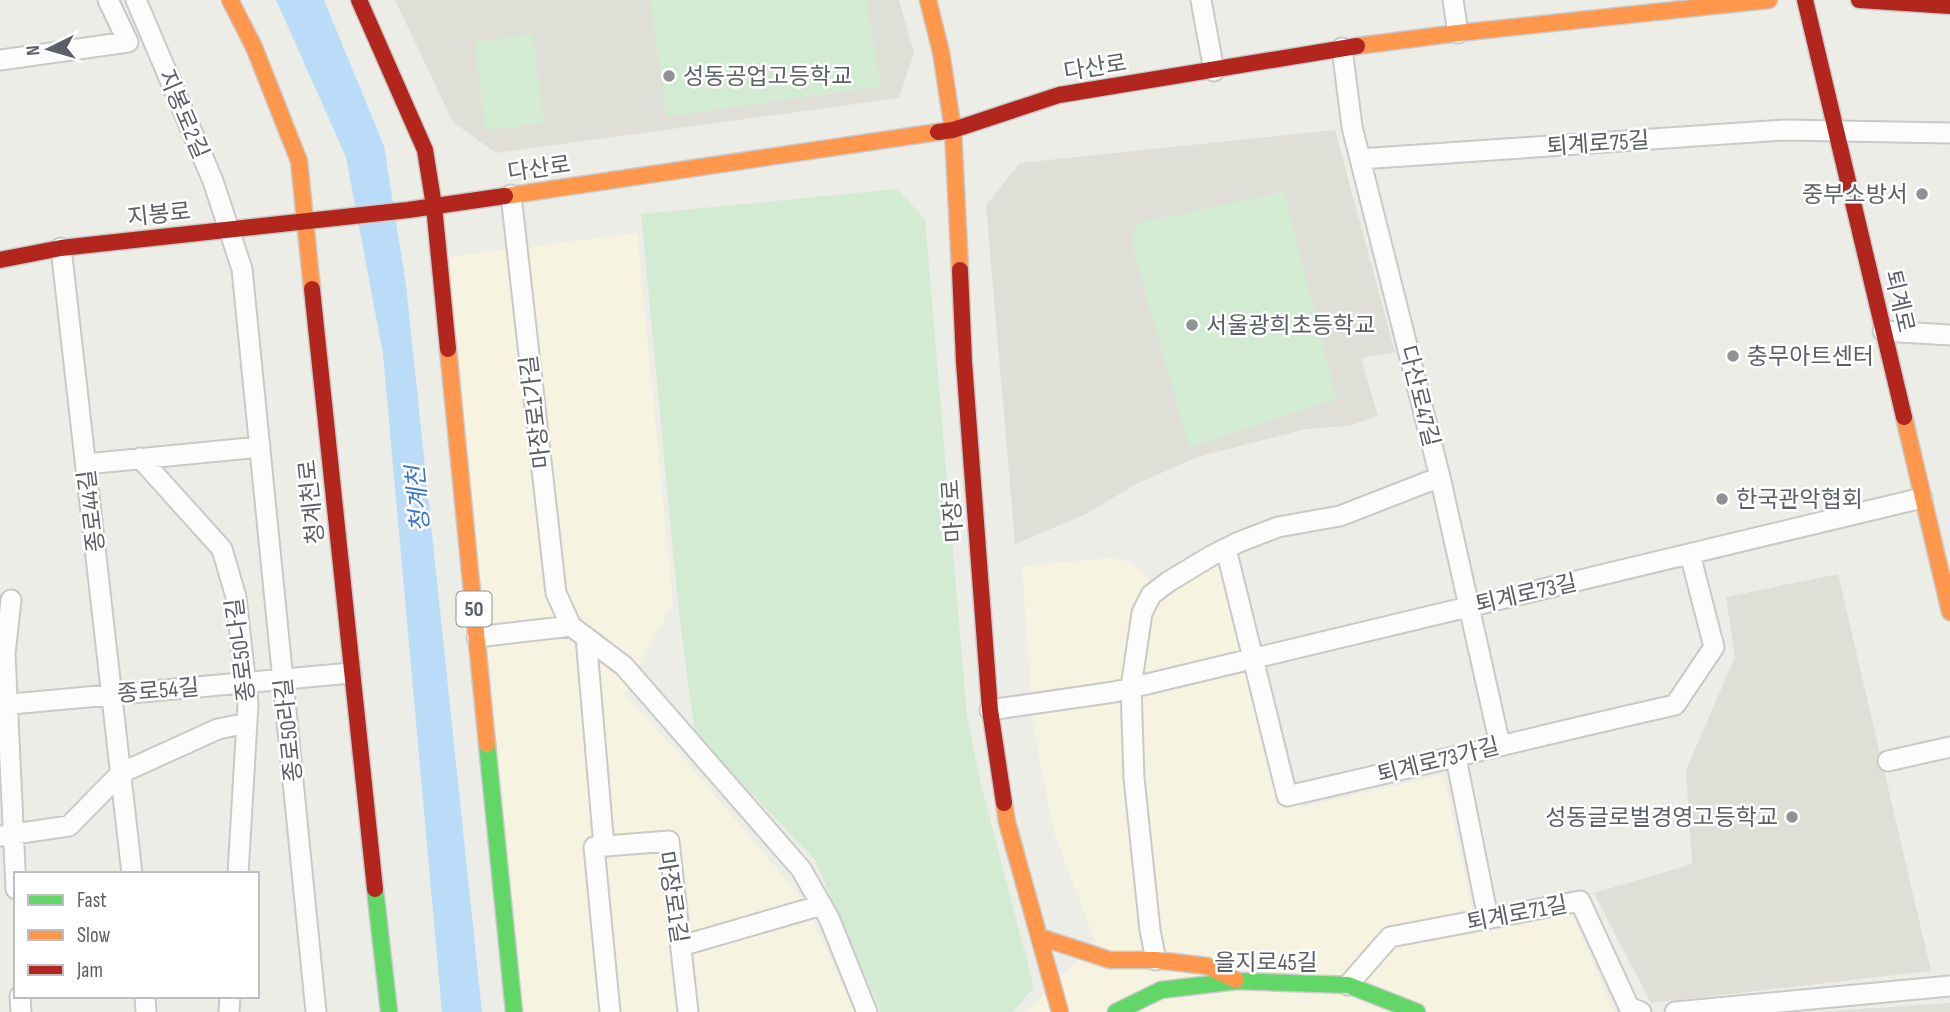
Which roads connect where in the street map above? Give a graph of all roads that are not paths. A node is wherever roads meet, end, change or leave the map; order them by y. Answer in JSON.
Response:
{"nodes":[{"id":1,"x":108,"y":0,"type":"edge"},
{"id":2,"x":136,"y":0,"type":"edge"},
{"id":3,"x":230,"y":0,"type":"edge"},
{"id":4,"x":359,"y":0,"type":"edge"},
{"id":5,"x":928,"y":0,"type":"edge"},
{"id":6,"x":1201,"y":0,"type":"edge"},
{"id":7,"x":1453,"y":0,"type":"edge"},
{"id":8,"x":1769,"y":0,"type":"edge"},
{"id":9,"x":1805,"y":0,"type":"edge"},
{"id":10,"x":1859,"y":0,"type":"edge"},
{"id":11,"x":1945,"y":4,"type":"edge"},
{"id":12,"x":1458,"y":33,"type":"junction"},
{"id":13,"x":1342,"y":48,"type":"junction"},
{"id":14,"x":0,"y":60,"type":"edge"},
{"id":15,"x":1214,"y":71,"type":"junction"},
{"id":16,"x":953,"y":130,"type":"junction"},
{"id":17,"x":1836,"y":132,"type":"junction"},
{"id":18,"x":1950,"y":133,"type":"edge"},
{"id":19,"x":1360,"y":159,"type":"junction"},
{"id":20,"x":510,"y":195,"type":"junction"},
{"id":21,"x":434,"y":206,"type":"junction"},
{"id":22,"x":304,"y":220,"type":"junction"},
{"id":23,"x":230,"y":229,"type":"junction"},
{"id":24,"x":61,"y":248,"type":"junction"},
{"id":25,"x":0,"y":260,"type":"edge"},
{"id":26,"x":1884,"y":331,"type":"junction"},
{"id":27,"x":1950,"y":335,"type":"edge"},
{"id":28,"x":260,"y":447,"type":"junction"},
{"id":29,"x":140,"y":458,"type":"junction"},
{"id":30,"x":86,"y":464,"type":"junction"},
{"id":31,"x":1440,"y":477,"type":"junction"},
{"id":32,"x":1922,"y":498,"type":"junction"},
{"id":33,"x":1226,"y":549,"type":"junction"},
{"id":34,"x":1690,"y":554,"type":"junction"},
{"id":35,"x":11,"y":600,"type":"dead end"},
{"id":36,"x":1470,"y":606,"type":"junction"},
{"id":37,"x":1950,"y":612,"type":"edge"},
{"id":38,"x":579,"y":632,"type":"junction"},
{"id":39,"x":477,"y":637,"type":"junction"},
{"id":40,"x":1252,"y":659,"type":"junction"},
{"id":41,"x":351,"y":673,"type":"junction"},
{"id":42,"x":283,"y":679,"type":"junction"},
{"id":43,"x":246,"y":682,"type":"junction"},
{"id":44,"x":1131,"y":687,"type":"junction"},
{"id":45,"x":112,"y":694,"type":"junction"},
{"id":46,"x":4,"y":705,"type":"edge"},
{"id":47,"x":990,"y":710,"type":"junction"},
{"id":48,"x":247,"y":723,"type":"junction"},
{"id":49,"x":1500,"y":745,"type":"junction"},
{"id":50,"x":1950,"y":747,"type":"edge"},
{"id":51,"x":1456,"y":758,"type":"junction"},
{"id":52,"x":1888,"y":761,"type":"dead end"},
{"id":53,"x":121,"y":774,"type":"junction"},
{"id":54,"x":7,"y":835,"type":"edge"},
{"id":55,"x":604,"y":846,"type":"junction"},
{"id":56,"x":132,"y":872,"type":"edge"},
{"id":57,"x":238,"y":872,"type":"edge"},
{"id":58,"x":14,"y":877,"type":"edge"},
{"id":59,"x":822,"y":905,"type":"junction"},
{"id":60,"x":1488,"y":918,"type":"junction"},
{"id":61,"x":1040,"y":937,"type":"junction"},
{"id":62,"x":681,"y":946,"type":"junction"},
{"id":63,"x":1156,"y":960,"type":"junction"},
{"id":64,"x":1237,"y":981,"type":"junction"},
{"id":65,"x":1348,"y":985,"type":"junction"},
{"id":66,"x":1950,"y":986,"type":"edge"},
{"id":67,"x":316,"y":1012,"type":"edge"},
{"id":68,"x":389,"y":1012,"type":"edge"},
{"id":69,"x":514,"y":1012,"type":"edge"},
{"id":70,"x":610,"y":1012,"type":"edge"},
{"id":71,"x":688,"y":1012,"type":"edge"},
{"id":72,"x":867,"y":1012,"type":"edge"},
{"id":73,"x":1060,"y":1012,"type":"edge"},
{"id":74,"x":1116,"y":1012,"type":"edge"},
{"id":75,"x":1417,"y":1012,"type":"edge"},
{"id":76,"x":1641,"y":1012,"type":"edge"},
{"id":77,"x":1675,"y":1012,"type":"edge"}],
"edges":[{"from":1,"to":14,"type":"street"},
{"from":2,"to":23,"type":"street","name":"지봉로2길"},
{"from":3,"to":22,"type":"main road","name":"청계천로"},
{"from":4,"to":21,"type":"main road","number":"50"},
{"from":5,"to":16,"type":"main road","name":"마장로"},
{"from":6,"to":15,"type":"street"},
{"from":7,"to":12,"type":"street"},
{"from":8,"to":12,"type":"main road","name":"다산로"},
{"from":9,"to":17,"type":"main road","name":"퇴계로"},
{"from":10,"to":11,"type":"main road"},
{"from":12,"to":13,"type":"main road","name":"다산로"},
{"from":13,"to":15,"type":"main road","name":"다산로"},
{"from":13,"to":19,"type":"street","name":"다산로47길"},
{"from":15,"to":16,"type":"main road","name":"다산로"},
{"from":16,"to":20,"type":"main road","name":"다산로"},
{"from":16,"to":47,"type":"main road","name":"마장로"},
{"from":17,"to":18,"type":"street","name":"퇴계로75길"},
{"from":17,"to":19,"type":"street","name":"퇴계로75길"},
{"from":17,"to":26,"type":"main road","name":"퇴계로"},
{"from":19,"to":31,"type":"street","name":"다산로47길"},
{"from":20,"to":21,"type":"main road","name":"다산로"},
{"from":20,"to":38,"type":"street","name":"마장로1가길"},
{"from":21,"to":22,"type":"main road","name":"지봉로"},
{"from":21,"to":39,"type":"main road","number":"50"},
{"from":22,"to":23,"type":"main road","name":"지봉로"},
{"from":22,"to":41,"type":"main road","name":"청계천로"},
{"from":23,"to":24,"type":"main road","name":"지봉로"},
{"from":23,"to":28,"type":"street","name":"종로50라길"},
{"from":24,"to":25,"type":"main road","name":"지봉로"},
{"from":24,"to":30,"type":"street","name":"종로44길"},
{"from":26,"to":27,"type":"street"},
{"from":26,"to":32,"type":"main road","name":"퇴계로"},
{"from":28,"to":29,"type":"street"},
{"from":28,"to":42,"type":"street","name":"종로50라길"},
{"from":29,"to":30,"type":"street"},
{"from":29,"to":43,"type":"street","name":"종로50나길"},
{"from":30,"to":45,"type":"street","name":"종로44길"},
{"from":31,"to":33,"type":"street"},
{"from":31,"to":36,"type":"street","name":"다산로47길"},
{"from":32,"to":34,"type":"street","name":"퇴계로73길"},
{"from":32,"to":37,"type":"main road","name":"퇴계로"},
{"from":33,"to":40,"type":"street","name":"퇴계로73가길"},
{"from":33,"to":44,"type":"street"},
{"from":34,"to":36,"type":"street","name":"퇴계로73길"},
{"from":34,"to":49,"type":"street","name":"퇴계로73가길"},
{"from":35,"to":46,"type":"street"},
{"from":36,"to":40,"type":"street","name":"퇴계로73길"},
{"from":36,"to":49,"type":"street","name":"다산로47길"},
{"from":38,"to":39,"type":"street"},
{"from":38,"to":55,"type":"street"},
{"from":38,"to":59,"type":"street","name":"마장로1가길"},
{"from":39,"to":69,"type":"main road","number":"50"},
{"from":40,"to":44,"type":"street","name":"퇴계로73길"},
{"from":40,"to":51,"type":"street","name":"퇴계로73가길"},
{"from":41,"to":42,"type":"street","name":"종로54길"},
{"from":41,"to":68,"type":"main road","name":"청계천로"},
{"from":42,"to":43,"type":"street","name":"종로54길"},
{"from":42,"to":67,"type":"street","name":"종로50라길"},
{"from":43,"to":45,"type":"street","name":"종로54길"},
{"from":43,"to":48,"type":"street","name":"종로50나길"},
{"from":44,"to":47,"type":"street","name":"퇴계로73길"},
{"from":44,"to":63,"type":"street"},
{"from":45,"to":46,"type":"street","name":"종로54길"},
{"from":45,"to":53,"type":"street","name":"종로44길"},
{"from":46,"to":54,"type":"street"},
{"from":47,"to":61,"type":"main road","name":"마장로"},
{"from":48,"to":53,"type":"street"},
{"from":48,"to":57,"type":"street","name":"종로50나길"},
{"from":49,"to":51,"type":"street","name":"퇴계로73가길"},
{"from":50,"to":52,"type":"street"},
{"from":51,"to":60,"type":"street"},
{"from":53,"to":54,"type":"street"},
{"from":53,"to":56,"type":"street","name":"종로44길"},
{"from":54,"to":58,"type":"street"},
{"from":55,"to":62,"type":"street","name":"마장로1길"},
{"from":55,"to":70,"type":"street"},
{"from":59,"to":62,"type":"street"},
{"from":59,"to":72,"type":"street","name":"마장로1가길"},
{"from":60,"to":65,"type":"street","name":"퇴계로71길"},
{"from":60,"to":76,"type":"street","name":"퇴계로71길"},
{"from":61,"to":63,"type":"main road"},
{"from":61,"to":73,"type":"main road","name":"마장로"},
{"from":62,"to":71,"type":"street","name":"마장로1길"},
{"from":63,"to":64,"type":"main road"},
{"from":64,"to":65,"type":"main road","name":"을지로45길"},
{"from":64,"to":74,"type":"main road","name":"을지로45길"},
{"from":65,"to":75,"type":"main road","name":"을지로45길"},
{"from":66,"to":77,"type":"street"}]}
